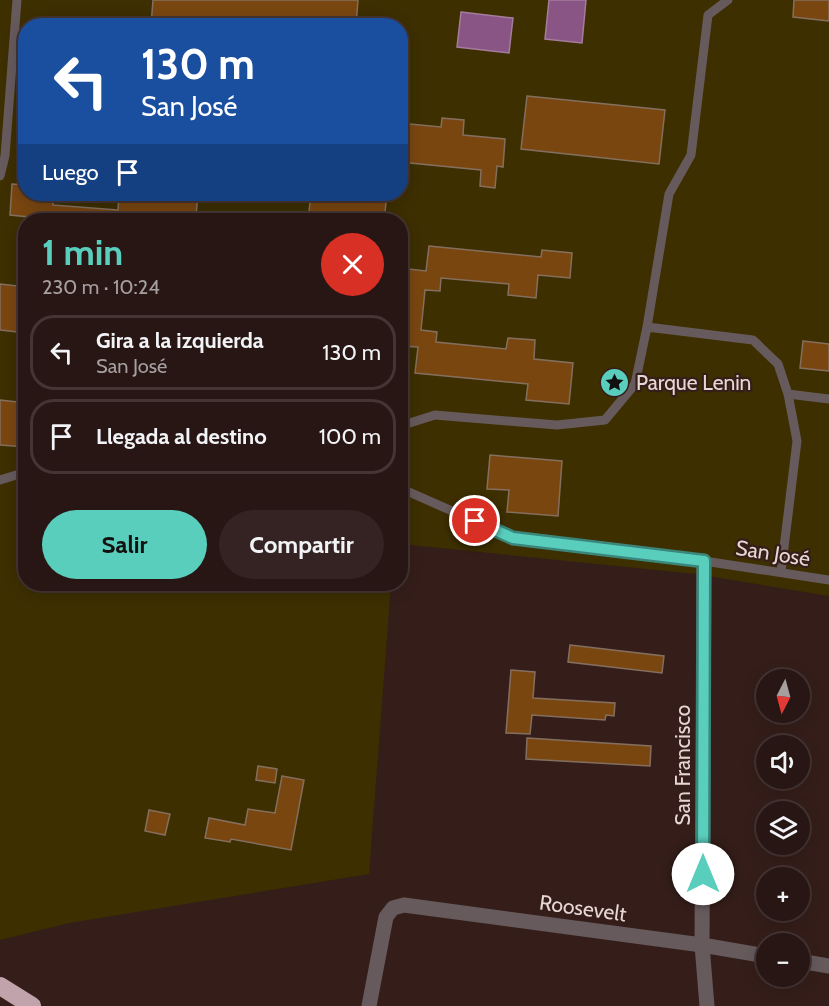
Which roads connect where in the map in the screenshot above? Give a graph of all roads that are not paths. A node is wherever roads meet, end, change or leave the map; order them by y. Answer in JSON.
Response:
{"nodes":[{"id":1,"x":17,"y":0,"type":"edge"},
{"id":2,"x":728,"y":0,"type":"edge"},
{"id":3,"x":0,"y":176,"type":"edge"},
{"id":4,"x":647,"y":327,"type":"junction"},
{"id":5,"x":788,"y":394,"type":"junction"},
{"id":6,"x":829,"y":399,"type":"edge"},
{"id":7,"x":408,"y":423,"type":"edge"},
{"id":8,"x":18,"y":474,"type":"edge"},
{"id":9,"x":0,"y":480,"type":"edge"},
{"id":10,"x":408,"y":492,"type":"edge"},
{"id":11,"x":704,"y":561,"type":"junction"},
{"id":12,"x":781,"y":572,"type":"junction"},
{"id":13,"x":829,"y":580,"type":"edge"},
{"id":14,"x":702,"y":945,"type":"junction"},
{"id":15,"x":756,"y":954,"type":"edge"},
{"id":16,"x":810,"y":963,"type":"edge"},
{"id":17,"x":829,"y":966,"type":"edge"},
{"id":18,"x":4,"y":989,"type":"edge"},
{"id":19,"x":32,"y":1006,"type":"edge"},
{"id":20,"x":369,"y":1006,"type":"edge"},
{"id":21,"x":707,"y":1006,"type":"edge"}],
"edges":[{"from":1,"to":3,"type":"lane"},
{"from":2,"to":4,"type":"lane"},
{"from":4,"to":5,"type":"lane"},
{"from":4,"to":7,"type":"lane"},
{"from":5,"to":6,"type":"lane"},
{"from":5,"to":12,"type":"lane"},
{"from":8,"to":9,"type":"lane"},
{"from":10,"to":11,"type":"lane","name":"San José"},
{"from":11,"to":12,"type":"lane","name":"San José"},
{"from":11,"to":14,"type":"street","name":"San Francisco"},
{"from":12,"to":13,"type":"lane","name":"San José"},
{"from":14,"to":15,"type":"street","name":"Roosevelt"},
{"from":14,"to":20,"type":"street","name":"Roosevelt"},
{"from":14,"to":21,"type":"street","name":"San Francisco"},
{"from":16,"to":17,"type":"street"},
{"from":18,"to":19,"type":"highway"}]}
